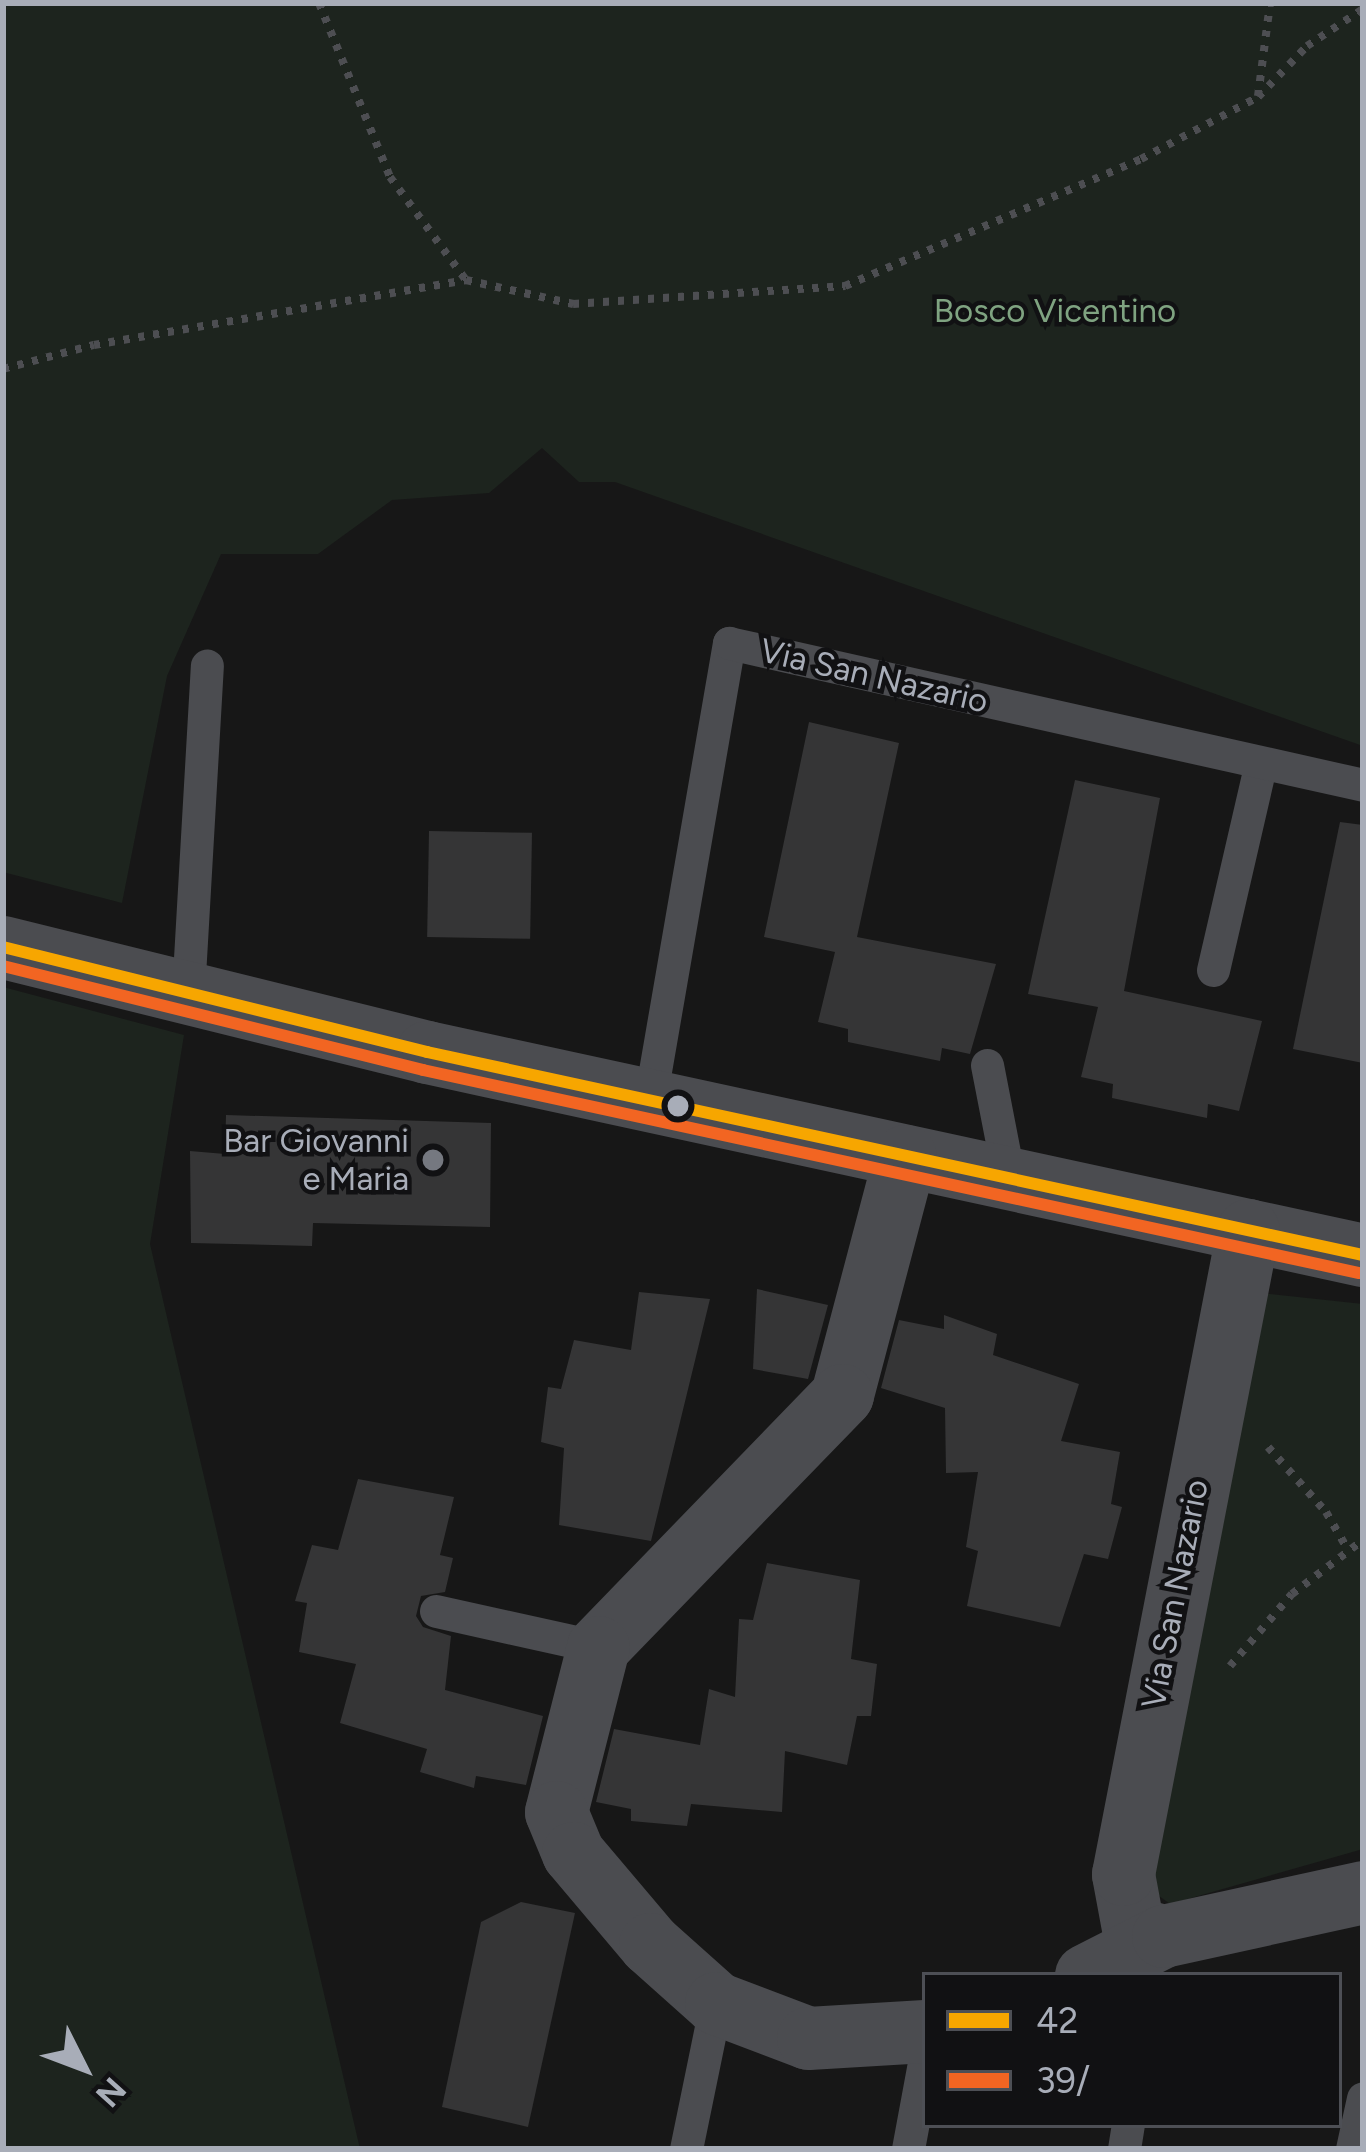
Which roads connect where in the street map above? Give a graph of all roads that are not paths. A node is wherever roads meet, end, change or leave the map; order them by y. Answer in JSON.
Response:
{"nodes":[{"id":1,"x":207,"y":666,"type":"dead end"},
{"id":2,"x":1261,"y":766,"type":"junction"},
{"id":3,"x":1363,"y":785,"type":"edge"},
{"id":4,"x":3,"y":947,"type":"edge"},
{"id":5,"x":1213,"y":970,"type":"dead end"},
{"id":6,"x":188,"y":993,"type":"junction"},
{"id":7,"x":987,"y":1065,"type":"dead end"},
{"id":8,"x":650,"y":1100,"type":"junction"},
{"id":9,"x":905,"y":1156,"type":"junction"},
{"id":10,"x":1009,"y":1178,"type":"junction"},
{"id":11,"x":1248,"y":1230,"type":"junction"},
{"id":12,"x":1363,"y":1255,"type":"edge"},
{"id":13,"x":436,"y":1611,"type":"dead end"},
{"id":14,"x":598,"y":1647,"type":"junction"},
{"id":15,"x":1363,"y":1892,"type":"edge"},
{"id":16,"x":1160,"y":1956,"type":"edge"},
{"id":17,"x":1098,"y":1972,"type":"edge"},
{"id":18,"x":716,"y":2003,"type":"junction"},
{"id":19,"x":922,"y":2031,"type":"edge"},
{"id":20,"x":922,"y":2073,"type":"edge"},
{"id":21,"x":1363,"y":2098,"type":"edge"},
{"id":22,"x":686,"y":2149,"type":"edge"},
{"id":23,"x":908,"y":2149,"type":"edge"},
{"id":24,"x":1352,"y":2149,"type":"edge"}],
"edges":[{"from":1,"to":6,"type":"lane"},
{"from":2,"to":3,"type":"lane","name":"Via San Nazario"},
{"from":2,"to":5,"type":"lane"},
{"from":2,"to":8,"type":"lane","name":"Via San Nazario"},
{"from":4,"to":6,"type":"street"},
{"from":6,"to":8,"type":"street"},
{"from":7,"to":10,"type":"lane"},
{"from":8,"to":9,"type":"street"},
{"from":9,"to":10,"type":"street"},
{"from":9,"to":14,"type":"street"},
{"from":10,"to":11,"type":"street"},
{"from":11,"to":12,"type":"street"},
{"from":11,"to":16,"type":"street","name":"Via San Nazario"},
{"from":13,"to":14,"type":"lane"},
{"from":14,"to":18,"type":"street"},
{"from":15,"to":16,"type":"street"},
{"from":16,"to":17,"type":"street"},
{"from":18,"to":19,"type":"street"},
{"from":18,"to":22,"type":"lane"},
{"from":20,"to":23,"type":"lane"},
{"from":21,"to":24,"type":"lane"}]}
